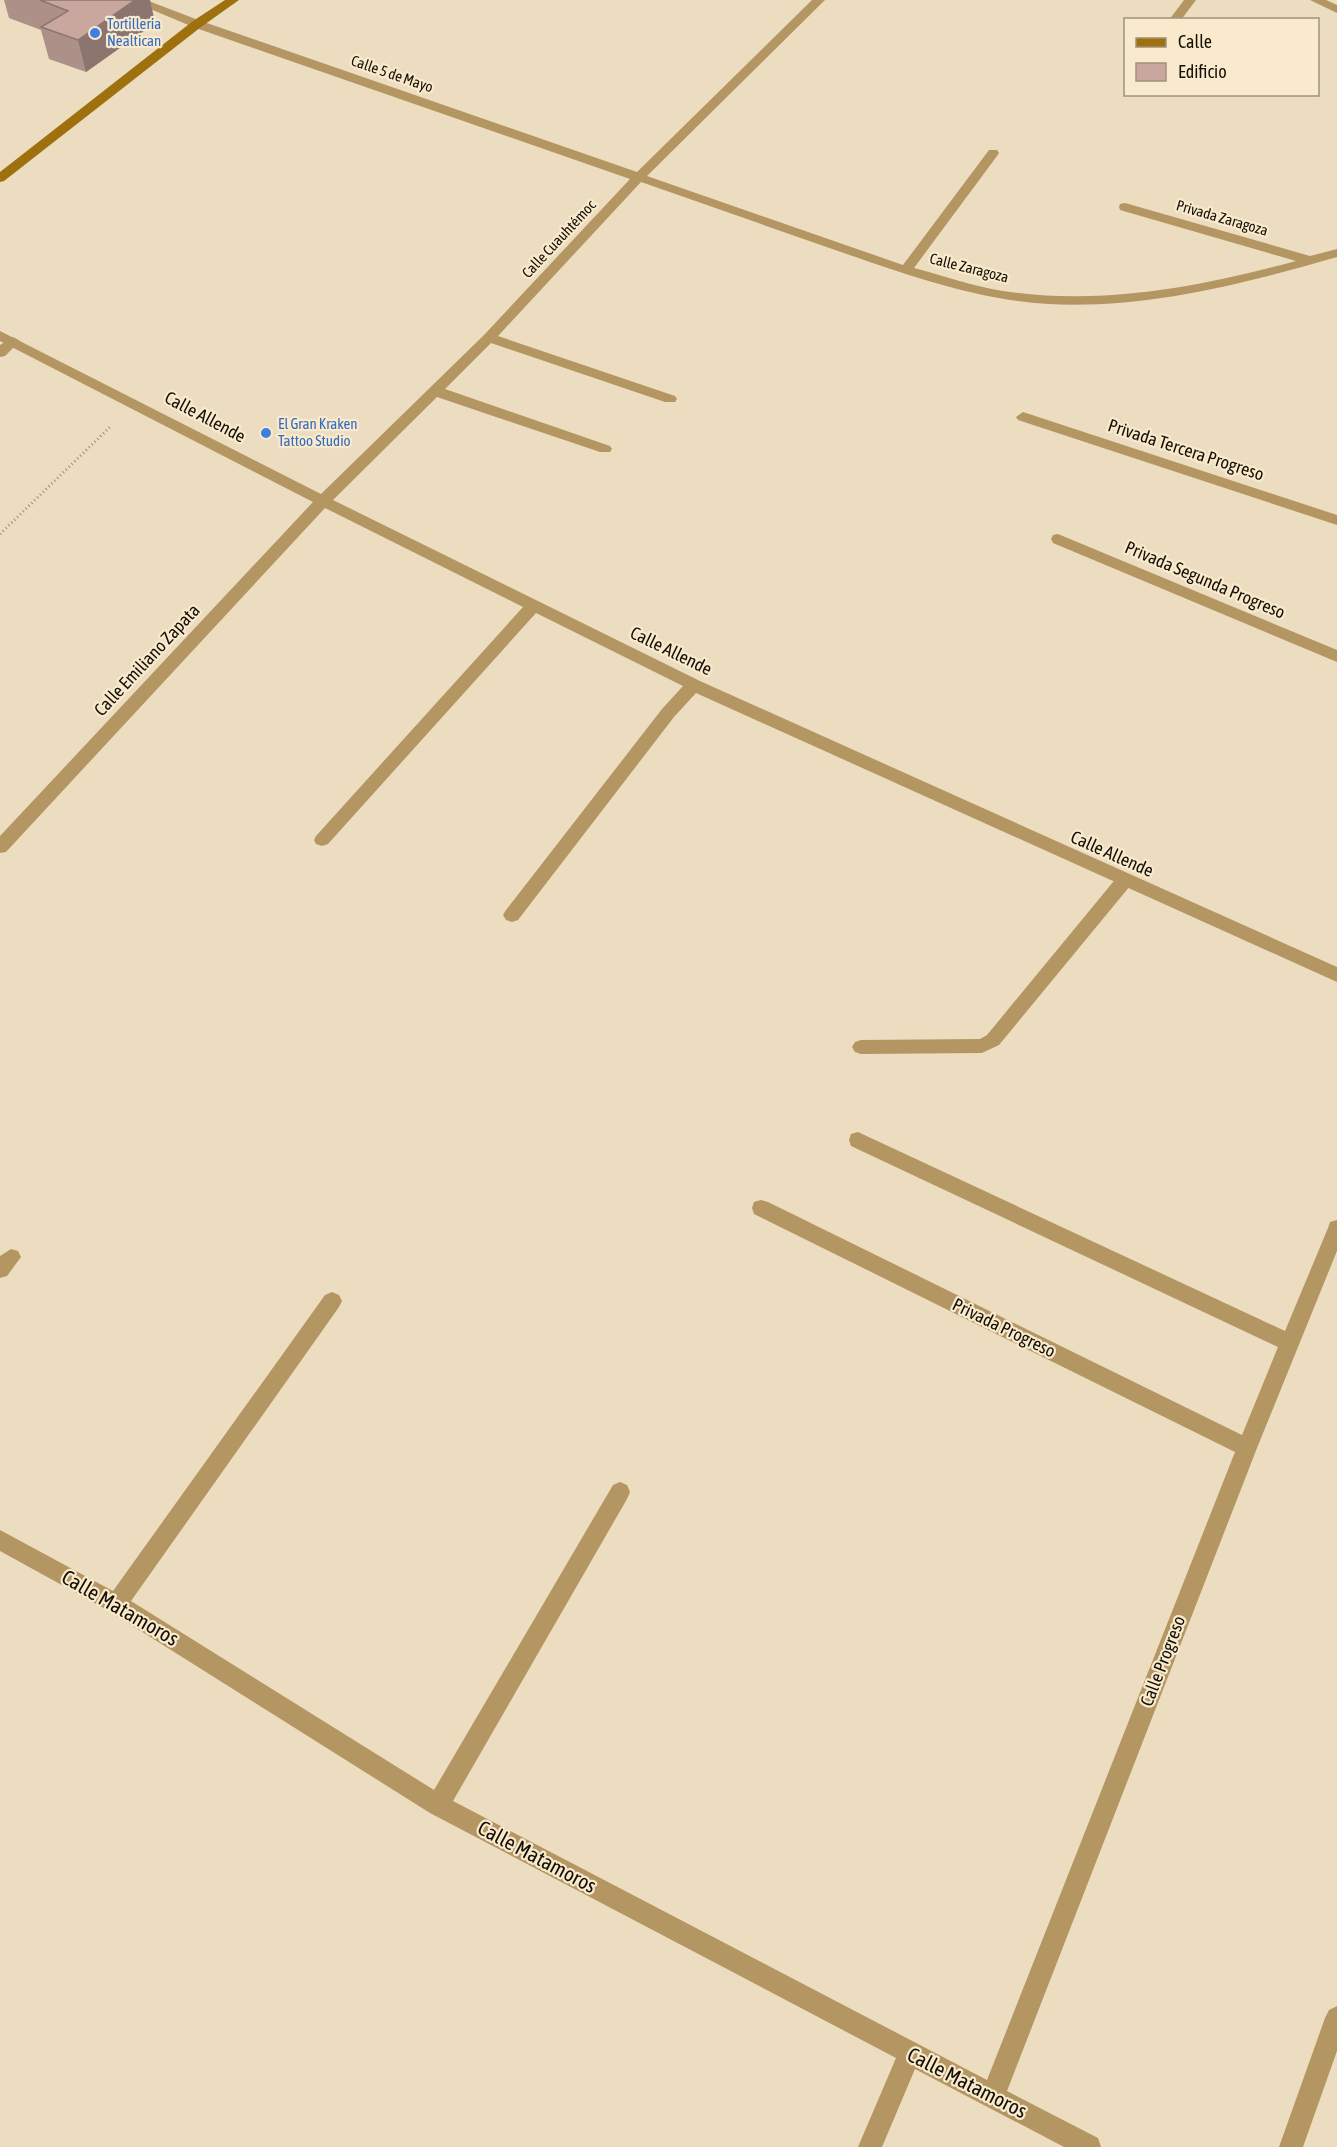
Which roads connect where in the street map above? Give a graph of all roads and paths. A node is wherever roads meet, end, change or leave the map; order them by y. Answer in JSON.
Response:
{"nodes":[{"id":1,"x":135,"y":0,"type":"edge"},
{"id":2,"x":233,"y":0,"type":"edge"},
{"id":3,"x":819,"y":0,"type":"edge"},
{"id":4,"x":1190,"y":0,"type":"edge"},
{"id":5,"x":1316,"y":0,"type":"edge"},
{"id":6,"x":1337,"y":9,"type":"edge"},
{"id":7,"x":1176,"y":18,"type":"edge"},
{"id":8,"x":197,"y":24,"type":"junction"},
{"id":9,"x":993,"y":153,"type":"dead end"},
{"id":10,"x":639,"y":177,"type":"junction"},
{"id":11,"x":0,"y":178,"type":"edge"},
{"id":12,"x":1125,"y":207,"type":"dead end"},
{"id":13,"x":1337,"y":253,"type":"edge"},
{"id":14,"x":1310,"y":261,"type":"junction"},
{"id":15,"x":906,"y":270,"type":"junction"},
{"id":16,"x":7,"y":338,"type":"edge"},
{"id":17,"x":489,"y":338,"type":"junction"},
{"id":18,"x":0,"y":353,"type":"edge"},
{"id":19,"x":435,"y":391,"type":"junction"},
{"id":20,"x":670,"y":399,"type":"dead end"},
{"id":21,"x":136,"y":404,"type":"junction"},
{"id":22,"x":1023,"y":417,"type":"dead end"},
{"id":23,"x":605,"y":449,"type":"dead end"},
{"id":24,"x":323,"y":501,"type":"junction"},
{"id":25,"x":1337,"y":520,"type":"edge"},
{"id":26,"x":0,"y":534,"type":"edge"},
{"id":27,"x":1058,"y":539,"type":"dead end"},
{"id":28,"x":533,"y":606,"type":"junction"},
{"id":29,"x":1337,"y":656,"type":"edge"},
{"id":30,"x":694,"y":685,"type":"junction"},
{"id":31,"x":322,"y":840,"type":"dead end"},
{"id":32,"x":0,"y":847,"type":"edge"},
{"id":33,"x":1124,"y":881,"type":"junction"},
{"id":34,"x":512,"y":915,"type":"dead end"},
{"id":35,"x":1337,"y":975,"type":"edge"},
{"id":36,"x":861,"y":1047,"type":"dead end"},
{"id":37,"x":858,"y":1140,"type":"dead end"},
{"id":38,"x":761,"y":1208,"type":"dead end"},
{"id":39,"x":1337,"y":1228,"type":"edge"},
{"id":40,"x":332,"y":1301,"type":"dead end"},
{"id":41,"x":1290,"y":1343,"type":"junction"},
{"id":42,"x":1247,"y":1448,"type":"junction"},
{"id":43,"x":620,"y":1492,"type":"dead end"},
{"id":44,"x":0,"y":1540,"type":"edge"},
{"id":45,"x":116,"y":1604,"type":"junction"},
{"id":46,"x":438,"y":1805,"type":"junction"},
{"id":47,"x":1337,"y":2018,"type":"edge"},
{"id":48,"x":910,"y":2053,"type":"junction"},
{"id":49,"x":993,"y":2095,"type":"junction"},
{"id":50,"x":870,"y":2147,"type":"edge"},
{"id":51,"x":1089,"y":2147,"type":"edge"},
{"id":52,"x":1291,"y":2147,"type":"edge"}],
"edges":[{"from":1,"to":8,"type":"street","name":"Calle 5 de Mayo"},
{"from":2,"to":8,"type":"street"},
{"from":3,"to":10,"type":"street","name":"Calle Cuauhtémoc"},
{"from":4,"to":7,"type":"street"},
{"from":5,"to":6,"type":"street"},
{"from":8,"to":10,"type":"street","name":"Calle 5 de Mayo"},
{"from":8,"to":11,"type":"street"},
{"from":9,"to":15,"type":"street"},
{"from":10,"to":15,"type":"street","name":"Calle Zaragoza"},
{"from":10,"to":17,"type":"street","name":"Calle Cuauhtémoc"},
{"from":12,"to":14,"type":"street","name":"Privada Zaragoza"},
{"from":13,"to":14,"type":"street","name":"Calle Zaragoza"},
{"from":14,"to":15,"type":"street","name":"Calle Zaragoza"},
{"from":16,"to":18,"type":"street"},
{"from":16,"to":21,"type":"street","name":"Calle Allende"},
{"from":17,"to":19,"type":"street","name":"Calle Cuauhtémoc"},
{"from":17,"to":20,"type":"street"},
{"from":19,"to":23,"type":"street"},
{"from":19,"to":24,"type":"street","name":"Calle Cuauhtémoc"},
{"from":21,"to":24,"type":"street","name":"Calle Allende"},
{"from":21,"to":26,"type":"path"},
{"from":22,"to":25,"type":"street","name":"Privada Tercera Progreso"},
{"from":24,"to":28,"type":"street","name":"Calle Allende"},
{"from":24,"to":32,"type":"street","name":"Calle Emiliano Zapata"},
{"from":27,"to":29,"type":"street","name":"Privada Segunda Progreso"},
{"from":28,"to":30,"type":"street","name":"Calle Allende"},
{"from":28,"to":31,"type":"street"},
{"from":30,"to":33,"type":"street","name":"Calle Allende"},
{"from":30,"to":34,"type":"street"},
{"from":33,"to":35,"type":"street","name":"Calle Allende"},
{"from":33,"to":36,"type":"street"},
{"from":37,"to":41,"type":"street"},
{"from":38,"to":42,"type":"street","name":"Privada Progreso"},
{"from":39,"to":41,"type":"street","name":"Calle Progreso"},
{"from":40,"to":45,"type":"street"},
{"from":41,"to":42,"type":"street","name":"Calle Progreso"},
{"from":42,"to":49,"type":"street","name":"Calle Progreso"},
{"from":43,"to":46,"type":"street"},
{"from":44,"to":45,"type":"street","name":"Calle Matamoros"},
{"from":45,"to":46,"type":"street","name":"Calle Matamoros"},
{"from":46,"to":48,"type":"street","name":"Calle Matamoros"},
{"from":47,"to":52,"type":"street"},
{"from":48,"to":49,"type":"street","name":"Calle Matamoros"},
{"from":48,"to":50,"type":"street"},
{"from":49,"to":51,"type":"street","name":"Calle Matamoros"}]}
